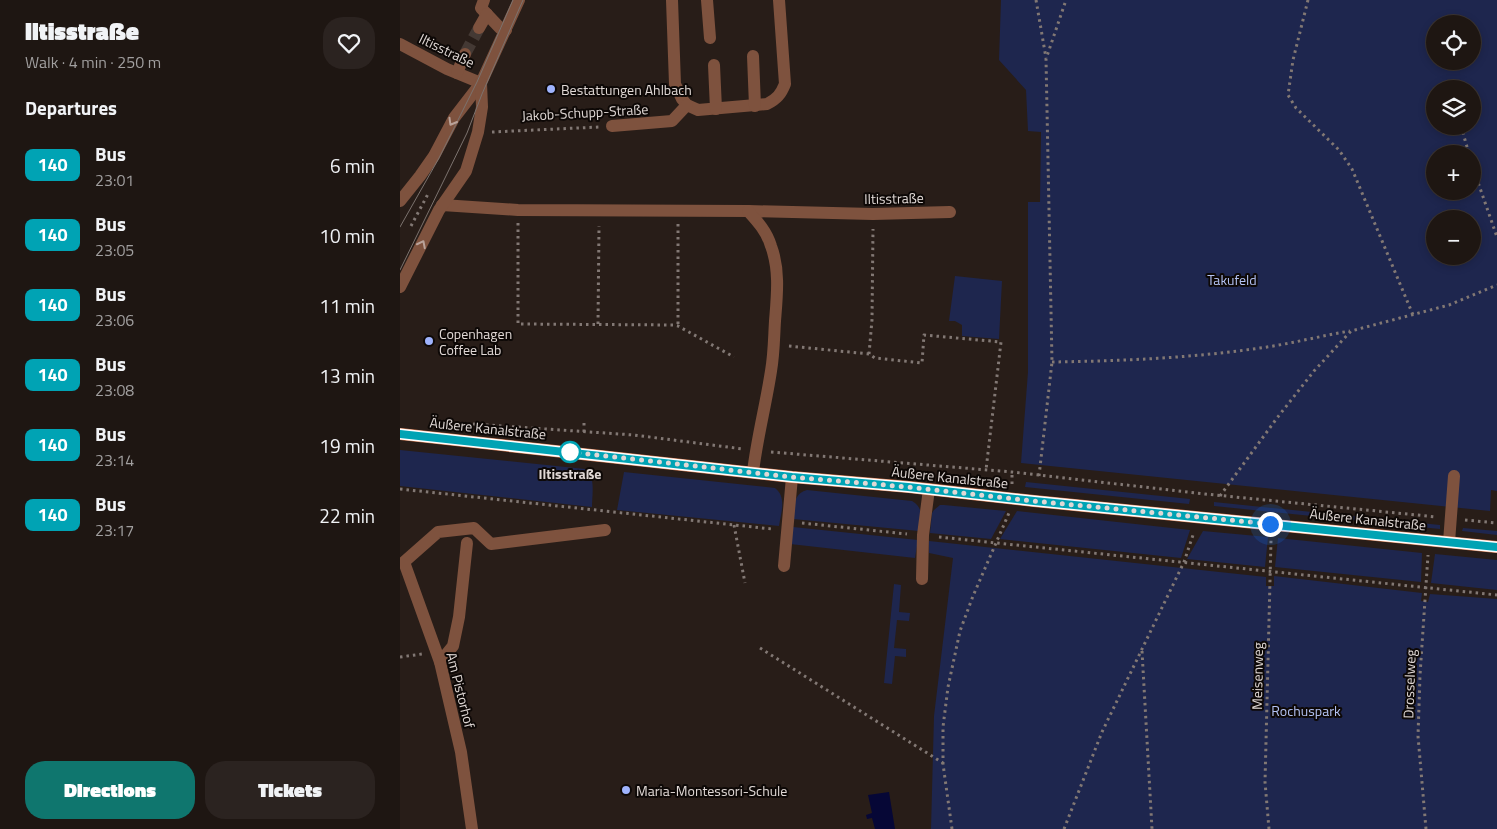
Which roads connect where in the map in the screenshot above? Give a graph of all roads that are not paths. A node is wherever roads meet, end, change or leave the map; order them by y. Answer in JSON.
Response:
{"nodes":[{"id":1,"x":484,"y":0,"type":"edge"},
{"id":2,"x":519,"y":0,"type":"edge"},
{"id":3,"x":672,"y":0,"type":"edge"},
{"id":4,"x":708,"y":0,"type":"edge"},
{"id":5,"x":779,"y":0,"type":"edge"},
{"id":6,"x":487,"y":14,"type":"junction"},
{"id":7,"x":479,"y":28,"type":"tunnel mouth"},
{"id":8,"x":506,"y":30,"type":"junction"},
{"id":9,"x":710,"y":38,"type":"dead end"},
{"id":10,"x":400,"y":44,"type":"edge"},
{"id":11,"x":465,"y":54,"type":"tunnel mouth"},
{"id":12,"x":753,"y":56,"type":"dead end"},
{"id":13,"x":714,"y":66,"type":"dead end"},
{"id":14,"x":457,"y":73,"type":"junction"},
{"id":15,"x":481,"y":83,"type":"junction"},
{"id":16,"x":687,"y":105,"type":"junction"},
{"id":17,"x":755,"y":106,"type":"junction"},
{"id":18,"x":716,"y":109,"type":"junction"},
{"id":19,"x":612,"y":126,"type":"road end"},
{"id":20,"x":400,"y":201,"type":"edge"},
{"id":21,"x":442,"y":205,"type":"junction"},
{"id":22,"x":748,"y":211,"type":"junction"},
{"id":23,"x":950,"y":212,"type":"dead end"},
{"id":24,"x":400,"y":287,"type":"edge"},
{"id":25,"x":400,"y":428,"type":"edge"},
{"id":26,"x":400,"y":434,"type":"edge"},
{"id":27,"x":415,"y":436,"type":"junction"},
{"id":28,"x":753,"y":472,"type":"junction"},
{"id":29,"x":1454,"y":476,"type":"dead end"},
{"id":30,"x":792,"y":477,"type":"junction"},
{"id":31,"x":929,"y":489,"type":"junction"},
{"id":32,"x":604,"y":530,"type":"dead end"},
{"id":33,"x":1449,"y":542,"type":"junction"},
{"id":34,"x":466,"y":543,"type":"dead end"},
{"id":35,"x":1497,"y":547,"type":"edge"},
{"id":36,"x":784,"y":566,"type":"dead end"},
{"id":37,"x":922,"y":579,"type":"dead end"},
{"id":38,"x":438,"y":656,"type":"junction"},
{"id":39,"x":472,"y":829,"type":"edge"}],
"edges":[{"from":1,"to":6,"type":"street"},
{"from":2,"to":8,"type":"street","name":"Iltisstraße"},
{"from":3,"to":16,"type":"street"},
{"from":4,"to":9,"type":"street"},
{"from":5,"to":17,"type":"street"},
{"from":6,"to":7,"type":"street"},
{"from":6,"to":8,"type":"street"},
{"from":8,"to":15,"type":"street","name":"Iltisstraße"},
{"from":10,"to":14,"type":"street","name":"Iltisstraße"},
{"from":11,"to":14,"type":"street"},
{"from":12,"to":17,"type":"street"},
{"from":13,"to":18,"type":"street"},
{"from":14,"to":15,"type":"street","name":"Iltisstraße"},
{"from":15,"to":20,"type":"street","name":"Iltisstraße","one_way":true},
{"from":15,"to":21,"type":"street","name":"Iltisstraße"},
{"from":16,"to":18,"type":"street"},
{"from":16,"to":19,"type":"street","name":"Jakob-Schupp-Straße"},
{"from":17,"to":18,"type":"street"},
{"from":21,"to":22,"type":"street","name":"Iltisstraße"},
{"from":24,"to":21,"type":"street","name":"Iltisstraße","one_way":true},
{"from":22,"to":23,"type":"street","name":"Iltisstraße"},
{"from":22,"to":28,"type":"street"},
{"from":25,"to":27,"type":"street"},
{"from":26,"to":27,"type":"main road","name":"Äußere Kanalstraße"},
{"from":27,"to":28,"type":"main road","name":"Äußere Kanalstraße"},
{"from":28,"to":30,"type":"main road","name":"Äußere Kanalstraße"},
{"from":29,"to":33,"type":"street"},
{"from":30,"to":31,"type":"main road","name":"Äußere Kanalstraße"},
{"from":30,"to":36,"type":"street"},
{"from":31,"to":33,"type":"main road","name":"Äußere Kanalstraße"},
{"from":31,"to":37,"type":"street"},
{"from":32,"to":38,"type":"street","name":"Am Pistorhof"},
{"from":33,"to":35,"type":"main road","name":"Äußere Kanalstraße"},
{"from":34,"to":38,"type":"street"},
{"from":38,"to":39,"type":"street","name":"Am Pistorhof"}]}
